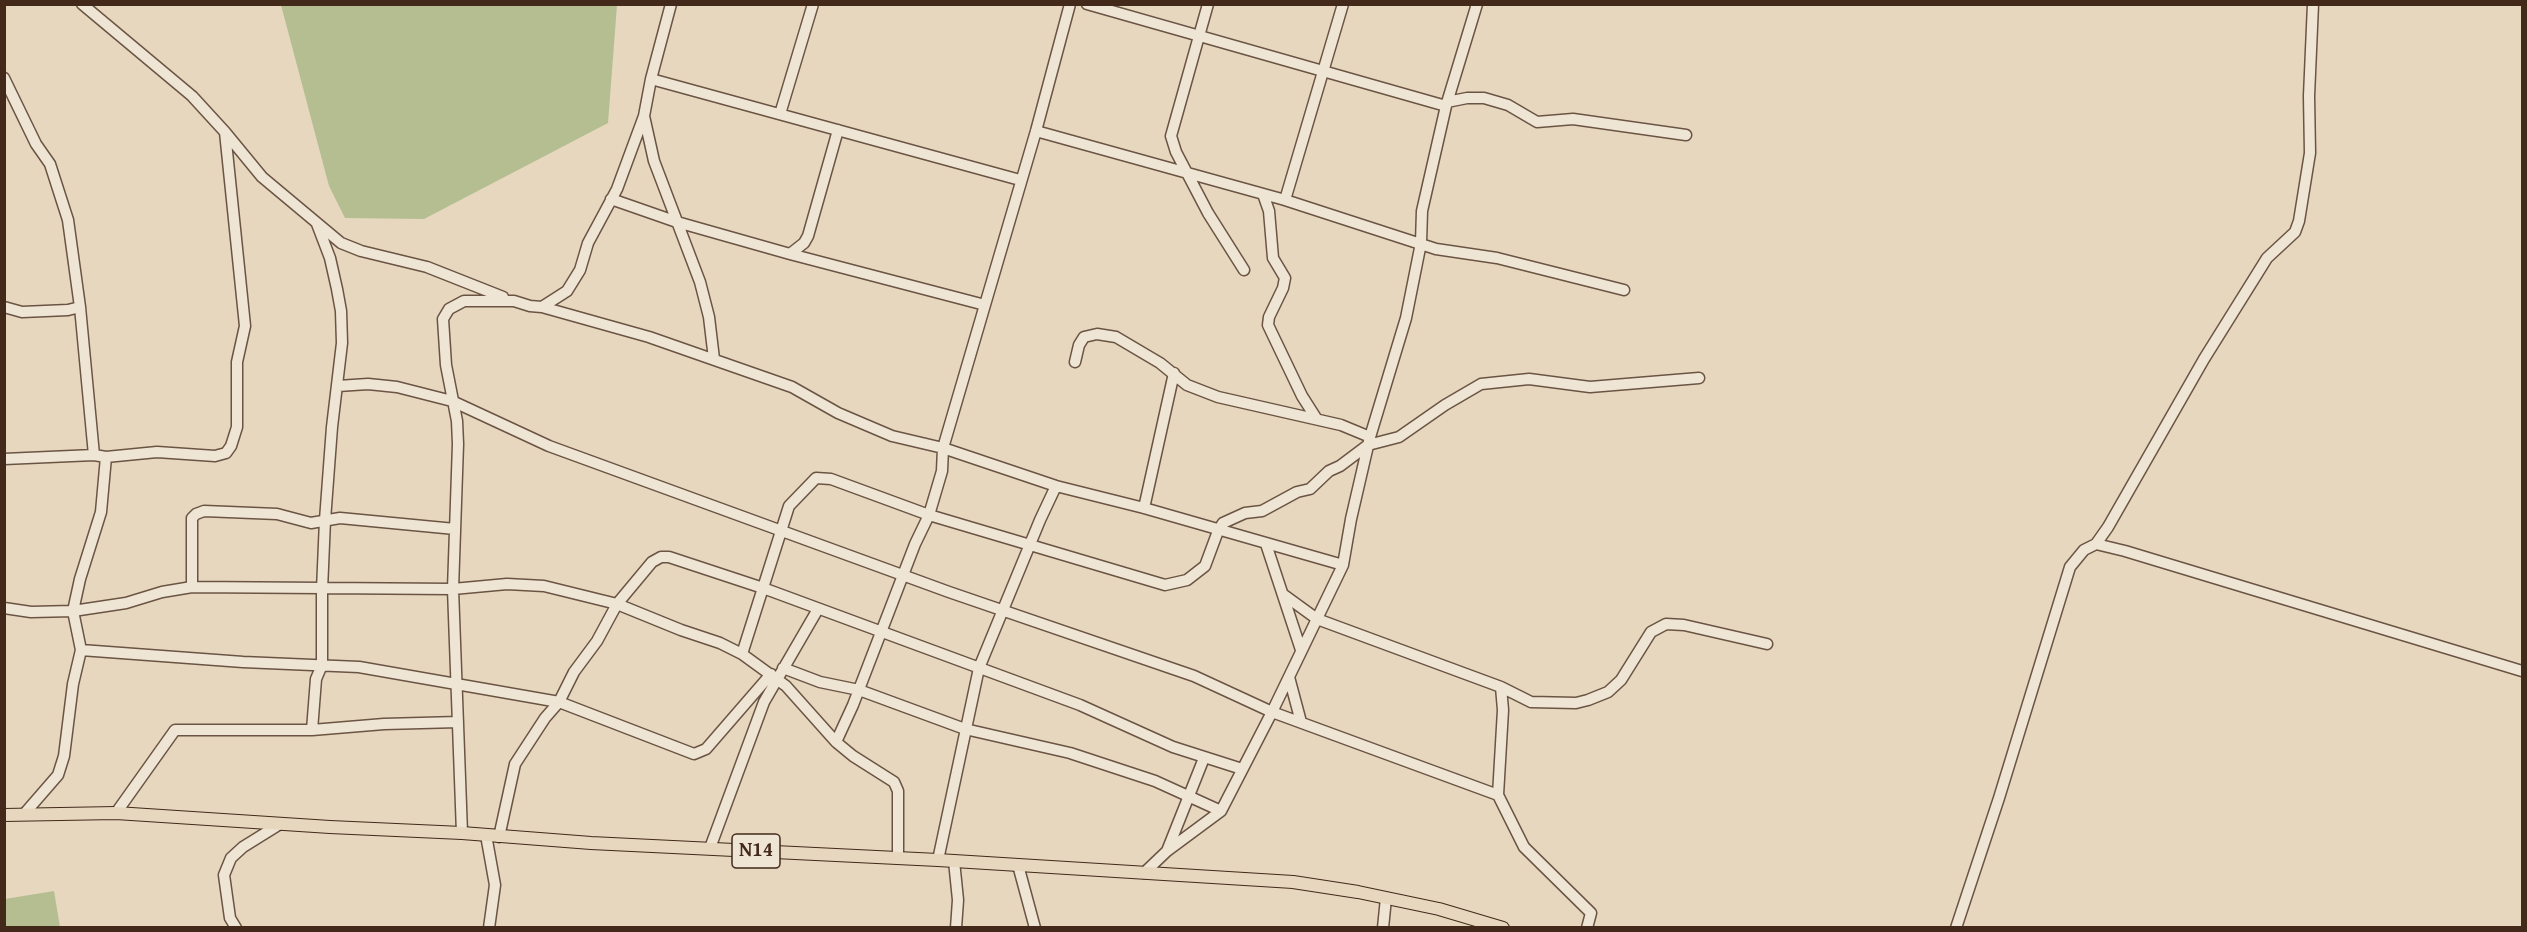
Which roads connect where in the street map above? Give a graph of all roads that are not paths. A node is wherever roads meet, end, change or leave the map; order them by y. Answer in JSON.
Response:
{"nodes":[{"id":1,"x":82,"y":4,"type":"edge"},
{"id":2,"x":671,"y":4,"type":"edge"},
{"id":3,"x":813,"y":4,"type":"edge"},
{"id":4,"x":1070,"y":4,"type":"edge"},
{"id":5,"x":1087,"y":4,"type":"edge"},
{"id":6,"x":1208,"y":4,"type":"edge"},
{"id":7,"x":1343,"y":4,"type":"edge"},
{"id":8,"x":1477,"y":4,"type":"edge"},
{"id":9,"x":2313,"y":4,"type":"edge"},
{"id":10,"x":1100,"y":6,"type":"edge"},
{"id":11,"x":1200,"y":36,"type":"junction"},
{"id":12,"x":1323,"y":72,"type":"junction"},
{"id":13,"x":4,"y":78,"type":"edge"},
{"id":14,"x":651,"y":79,"type":"junction"},
{"id":15,"x":1447,"y":104,"type":"junction"},
{"id":16,"x":780,"y":114,"type":"junction"},
{"id":17,"x":644,"y":116,"type":"junction"},
{"id":18,"x":838,"y":130,"type":"junction"},
{"id":19,"x":1036,"y":131,"type":"junction"},
{"id":20,"x":225,"y":132,"type":"junction"},
{"id":21,"x":1686,"y":135,"type":"dead end"},
{"id":22,"x":1188,"y":174,"type":"junction"},
{"id":23,"x":1020,"y":180,"type":"junction"},
{"id":24,"x":1263,"y":194,"type":"junction"},
{"id":25,"x":611,"y":200,"type":"junction"},
{"id":26,"x":1285,"y":200,"type":"junction"},
{"id":27,"x":677,"y":222,"type":"junction"},
{"id":28,"x":317,"y":224,"type":"junction"},
{"id":29,"x":1421,"y":243,"type":"junction"},
{"id":30,"x":790,"y":254,"type":"junction"},
{"id":31,"x":1244,"y":270,"type":"dead end"},
{"id":32,"x":1624,"y":290,"type":"dead end"},
{"id":33,"x":514,"y":301,"type":"junction"},
{"id":34,"x":985,"y":305,"type":"junction"},
{"id":35,"x":4,"y":307,"type":"edge"},
{"id":36,"x":80,"y":307,"type":"junction"},
{"id":37,"x":542,"y":307,"type":"junction"},
{"id":38,"x":714,"y":359,"type":"junction"},
{"id":39,"x":1076,"y":362,"type":"dead end"},
{"id":40,"x":1174,"y":373,"type":"junction"},
{"id":41,"x":1699,"y":378,"type":"dead end"},
{"id":42,"x":338,"y":386,"type":"junction"},
{"id":43,"x":452,"y":401,"type":"junction"},
{"id":44,"x":1316,"y":418,"type":"junction"},
{"id":45,"x":1369,"y":441,"type":"junction"},
{"id":46,"x":943,"y":448,"type":"junction"},
{"id":47,"x":94,"y":455,"type":"junction"},
{"id":48,"x":106,"y":457,"type":"junction"},
{"id":49,"x":4,"y":459,"type":"edge"},
{"id":50,"x":1056,"y":486,"type":"junction"},
{"id":51,"x":1144,"y":507,"type":"junction"},
{"id":52,"x":929,"y":515,"type":"junction"},
{"id":53,"x":325,"y":520,"type":"junction"},
{"id":54,"x":455,"y":529,"type":"junction"},
{"id":55,"x":781,"y":530,"type":"junction"},
{"id":56,"x":1218,"y":531,"type":"junction"},
{"id":57,"x":1266,"y":544,"type":"junction"},
{"id":58,"x":2096,"y":544,"type":"junction"},
{"id":59,"x":1029,"y":546,"type":"junction"},
{"id":60,"x":1343,"y":565,"type":"junction"},
{"id":61,"x":903,"y":574,"type":"junction"},
{"id":62,"x":192,"y":587,"type":"junction"},
{"id":63,"x":763,"y":588,"type":"junction"},
{"id":64,"x":453,"y":589,"type":"junction"},
{"id":65,"x":322,"y":590,"type":"junction"},
{"id":66,"x":1284,"y":595,"type":"junction"},
{"id":67,"x":617,"y":604,"type":"junction"},
{"id":68,"x":4,"y":608,"type":"edge"},
{"id":69,"x":818,"y":609,"type":"junction"},
{"id":70,"x":1003,"y":609,"type":"junction"},
{"id":71,"x":73,"y":611,"type":"junction"},
{"id":72,"x":1317,"y":618,"type":"junction"},
{"id":73,"x":881,"y":632,"type":"junction"},
{"id":74,"x":1767,"y":644,"type":"dead end"},
{"id":75,"x":81,"y":650,"type":"junction"},
{"id":76,"x":1301,"y":650,"type":"junction"},
{"id":77,"x":742,"y":654,"type":"junction"},
{"id":78,"x":322,"y":665,"type":"junction"},
{"id":79,"x":783,"y":668,"type":"junction"},
{"id":80,"x":979,"y":668,"type":"junction"},
{"id":81,"x":2523,"y":671,"type":"edge"},
{"id":82,"x":774,"y":676,"type":"junction"},
{"id":83,"x":1289,"y":677,"type":"junction"},
{"id":84,"x":458,"y":685,"type":"junction"},
{"id":85,"x":1501,"y":687,"type":"junction"},
{"id":86,"x":859,"y":690,"type":"junction"},
{"id":87,"x":559,"y":702,"type":"junction"},
{"id":88,"x":1272,"y":712,"type":"junction"},
{"id":89,"x":458,"y":722,"type":"junction"},
{"id":90,"x":1301,"y":722,"type":"junction"},
{"id":91,"x":965,"y":729,"type":"junction"},
{"id":92,"x":312,"y":730,"type":"junction"},
{"id":93,"x":836,"y":742,"type":"junction"},
{"id":94,"x":1204,"y":758,"type":"junction"},
{"id":95,"x":1242,"y":769,"type":"junction"},
{"id":96,"x":1498,"y":795,"type":"junction"},
{"id":97,"x":1190,"y":796,"type":"junction"},
{"id":98,"x":1221,"y":811,"type":"junction"},
{"id":99,"x":25,"y":813,"type":"junction"},
{"id":100,"x":116,"y":813,"type":"junction"},
{"id":101,"x":4,"y":815,"type":"edge"},
{"id":102,"x":280,"y":824,"type":"junction"},
{"id":103,"x":462,"y":832,"type":"junction"},
{"id":104,"x":486,"y":835,"type":"junction"},
{"id":105,"x":499,"y":837,"type":"junction"},
{"id":106,"x":710,"y":848,"type":"junction"},
{"id":107,"x":1167,"y":852,"type":"junction"},
{"id":108,"x":898,"y":858,"type":"junction"},
{"id":109,"x":938,"y":860,"type":"junction"},
{"id":110,"x":954,"y":861,"type":"junction"},
{"id":111,"x":1018,"y":865,"type":"junction"},
{"id":112,"x":1144,"y":873,"type":"junction"},
{"id":113,"x":1386,"y":898,"type":"junction"},
{"id":114,"x":236,"y":927,"type":"edge"},
{"id":115,"x":489,"y":927,"type":"edge"},
{"id":116,"x":956,"y":927,"type":"edge"},
{"id":117,"x":1035,"y":927,"type":"edge"},
{"id":118,"x":1383,"y":927,"type":"edge"},
{"id":119,"x":1503,"y":927,"type":"edge"},
{"id":120,"x":1587,"y":927,"type":"edge"},
{"id":121,"x":1956,"y":927,"type":"edge"}],
"edges":[{"from":1,"to":20,"type":"street"},
{"from":2,"to":14,"type":"street"},
{"from":3,"to":16,"type":"street"},
{"from":4,"to":19,"type":"street"},
{"from":5,"to":10,"type":"street"},
{"from":6,"to":11,"type":"street"},
{"from":7,"to":12,"type":"street"},
{"from":8,"to":15,"type":"street"},
{"from":9,"to":58,"type":"street"},
{"from":10,"to":11,"type":"street"},
{"from":11,"to":12,"type":"street"},
{"from":11,"to":22,"type":"street"},
{"from":12,"to":15,"type":"street"},
{"from":12,"to":26,"type":"street"},
{"from":13,"to":36,"type":"street"},
{"from":14,"to":16,"type":"street"},
{"from":14,"to":17,"type":"street"},
{"from":15,"to":21,"type":"street"},
{"from":15,"to":29,"type":"street"},
{"from":16,"to":18,"type":"street"},
{"from":17,"to":25,"type":"street"},
{"from":17,"to":27,"type":"street"},
{"from":18,"to":23,"type":"street"},
{"from":18,"to":30,"type":"street"},
{"from":19,"to":22,"type":"street"},
{"from":19,"to":23,"type":"street"},
{"from":20,"to":28,"type":"street"},
{"from":20,"to":48,"type":"street"},
{"from":22,"to":24,"type":"street"},
{"from":22,"to":31,"type":"street"},
{"from":23,"to":34,"type":"street"},
{"from":24,"to":26,"type":"street"},
{"from":24,"to":44,"type":"street"},
{"from":25,"to":27,"type":"street"},
{"from":25,"to":37,"type":"street"},
{"from":26,"to":29,"type":"street"},
{"from":27,"to":30,"type":"street"},
{"from":27,"to":38,"type":"street"},
{"from":28,"to":33,"type":"street"},
{"from":28,"to":42,"type":"street"},
{"from":29,"to":32,"type":"street"},
{"from":29,"to":45,"type":"street"},
{"from":30,"to":34,"type":"street"},
{"from":33,"to":37,"type":"street"},
{"from":33,"to":43,"type":"street"},
{"from":34,"to":46,"type":"street"},
{"from":35,"to":36,"type":"street"},
{"from":36,"to":47,"type":"street"},
{"from":37,"to":38,"type":"street"},
{"from":38,"to":46,"type":"street"},
{"from":39,"to":40,"type":"street"},
{"from":40,"to":44,"type":"street"},
{"from":40,"to":51,"type":"street"},
{"from":41,"to":45,"type":"street"},
{"from":42,"to":43,"type":"street"},
{"from":42,"to":53,"type":"street"},
{"from":43,"to":54,"type":"street"},
{"from":43,"to":55,"type":"street"},
{"from":44,"to":45,"type":"street"},
{"from":45,"to":56,"type":"street"},
{"from":45,"to":60,"type":"street"},
{"from":46,"to":50,"type":"street"},
{"from":46,"to":52,"type":"street"},
{"from":47,"to":48,"type":"street"},
{"from":47,"to":49,"type":"street"},
{"from":48,"to":71,"type":"street"},
{"from":50,"to":51,"type":"street"},
{"from":50,"to":59,"type":"street"},
{"from":51,"to":56,"type":"street"},
{"from":52,"to":55,"type":"street"},
{"from":52,"to":59,"type":"street"},
{"from":52,"to":61,"type":"street"},
{"from":53,"to":54,"type":"street"},
{"from":53,"to":62,"type":"street"},
{"from":53,"to":65,"type":"street"},
{"from":54,"to":64,"type":"street"},
{"from":55,"to":61,"type":"street"},
{"from":55,"to":63,"type":"street"},
{"from":56,"to":57,"type":"street"},
{"from":56,"to":59,"type":"street"},
{"from":57,"to":60,"type":"street"},
{"from":57,"to":66,"type":"street"},
{"from":58,"to":81,"type":"street"},
{"from":58,"to":121,"type":"street"},
{"from":59,"to":70,"type":"street"},
{"from":60,"to":72,"type":"street"},
{"from":61,"to":70,"type":"street"},
{"from":61,"to":73,"type":"street"},
{"from":62,"to":65,"type":"street"},
{"from":62,"to":71,"type":"street"},
{"from":63,"to":67,"type":"street"},
{"from":63,"to":69,"type":"street"},
{"from":63,"to":77,"type":"street"},
{"from":64,"to":65,"type":"street"},
{"from":64,"to":67,"type":"street"},
{"from":64,"to":84,"type":"street"},
{"from":65,"to":78,"type":"street"},
{"from":66,"to":72,"type":"street"},
{"from":66,"to":76,"type":"street"},
{"from":67,"to":77,"type":"street"},
{"from":67,"to":87,"type":"street"},
{"from":68,"to":71,"type":"street"},
{"from":69,"to":73,"type":"street"},
{"from":69,"to":79,"type":"street"},
{"from":70,"to":80,"type":"street"},
{"from":70,"to":88,"type":"street"},
{"from":71,"to":75,"type":"street"},
{"from":72,"to":76,"type":"street"},
{"from":72,"to":85,"type":"street"},
{"from":73,"to":80,"type":"street"},
{"from":73,"to":86,"type":"street"},
{"from":74,"to":85,"type":"street"},
{"from":75,"to":78,"type":"street"},
{"from":75,"to":99,"type":"street"},
{"from":76,"to":83,"type":"street"},
{"from":77,"to":82,"type":"street"},
{"from":78,"to":84,"type":"street"},
{"from":78,"to":92,"type":"street"},
{"from":79,"to":82,"type":"street"},
{"from":79,"to":86,"type":"street"},
{"from":80,"to":91,"type":"street"},
{"from":80,"to":94,"type":"street"},
{"from":82,"to":87,"type":"street"},
{"from":82,"to":93,"type":"street"},
{"from":82,"to":106,"type":"street"},
{"from":83,"to":88,"type":"street"},
{"from":83,"to":90,"type":"street"},
{"from":84,"to":87,"type":"street"},
{"from":84,"to":89,"type":"street"},
{"from":85,"to":96,"type":"street"},
{"from":86,"to":91,"type":"street"},
{"from":86,"to":93,"type":"street"},
{"from":87,"to":105,"type":"street"},
{"from":88,"to":90,"type":"street"},
{"from":88,"to":95,"type":"street"},
{"from":89,"to":92,"type":"street"},
{"from":89,"to":103,"type":"street"},
{"from":90,"to":96,"type":"street"},
{"from":91,"to":97,"type":"street"},
{"from":91,"to":109,"type":"street"},
{"from":92,"to":100,"type":"street"},
{"from":93,"to":108,"type":"street"},
{"from":94,"to":95,"type":"street"},
{"from":94,"to":97,"type":"street"},
{"from":95,"to":98,"type":"street"},
{"from":96,"to":120,"type":"street"},
{"from":97,"to":98,"type":"street"},
{"from":97,"to":107,"type":"street"},
{"from":98,"to":107,"type":"street"},
{"from":99,"to":100,"type":"main road","number":"N14"},
{"from":99,"to":101,"type":"main road","number":"N14"},
{"from":100,"to":102,"type":"main road","number":"N14"},
{"from":102,"to":103,"type":"main road","number":"N14"},
{"from":102,"to":114,"type":"street"},
{"from":103,"to":104,"type":"main road","number":"N14"},
{"from":104,"to":105,"type":"main road","number":"N14"},
{"from":104,"to":115,"type":"street"},
{"from":105,"to":106,"type":"main road","number":"N14"},
{"from":106,"to":108,"type":"main road","number":"N14"},
{"from":107,"to":112,"type":"street"},
{"from":108,"to":109,"type":"main road","number":"N14"},
{"from":109,"to":110,"type":"main road","number":"N14"},
{"from":110,"to":111,"type":"main road","number":"N14"},
{"from":110,"to":116,"type":"street"},
{"from":111,"to":112,"type":"main road","number":"N14"},
{"from":111,"to":117,"type":"street"},
{"from":112,"to":113,"type":"main road","number":"N14"},
{"from":113,"to":118,"type":"street"},
{"from":113,"to":119,"type":"main road","number":"N14"}]}
